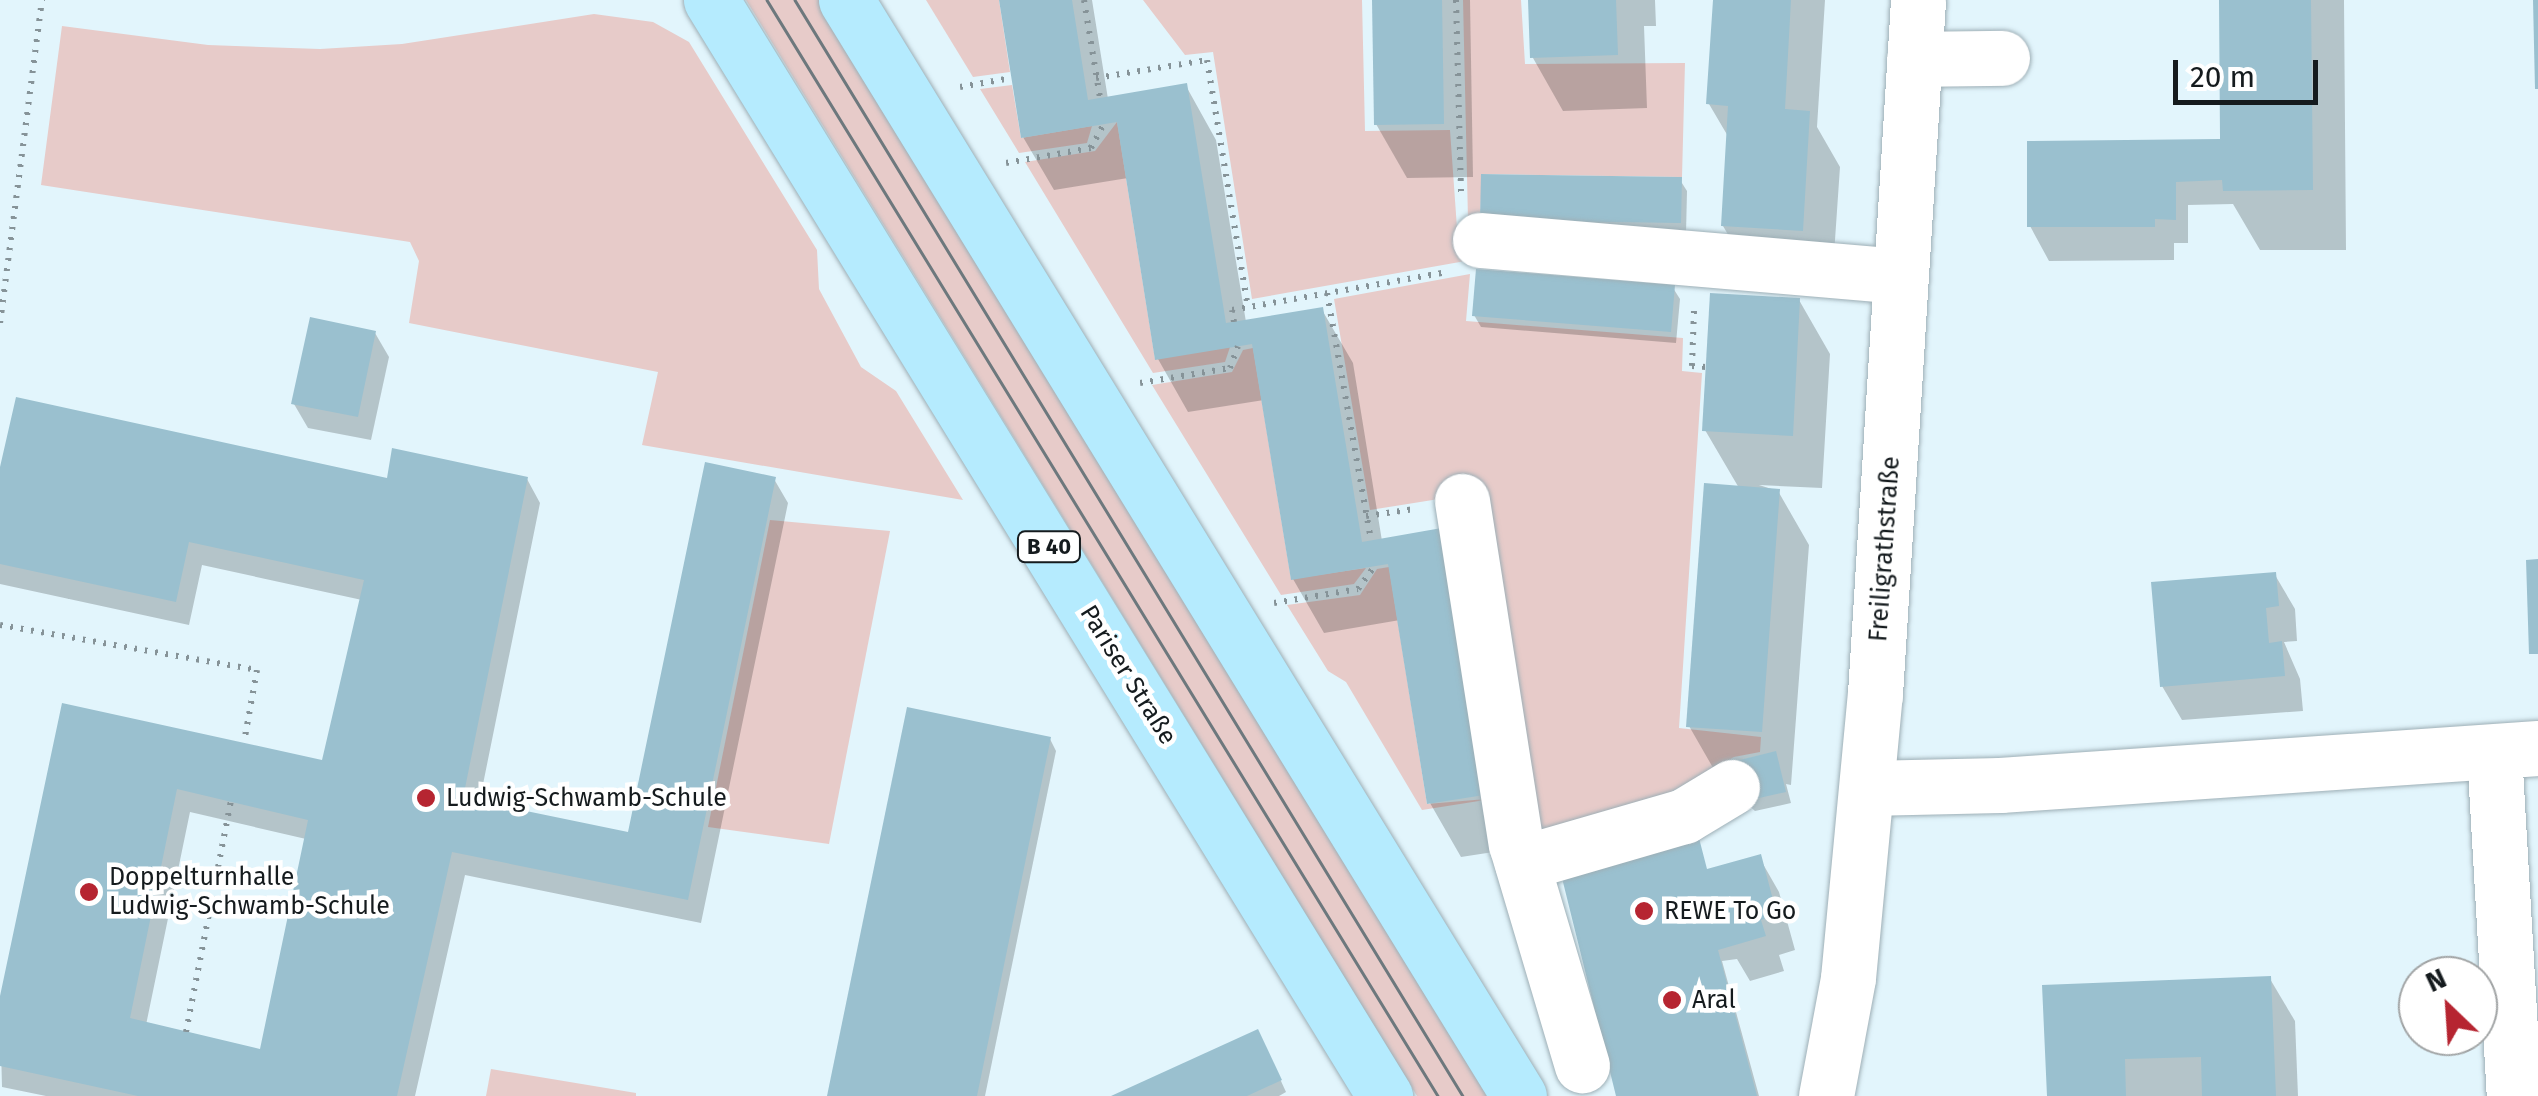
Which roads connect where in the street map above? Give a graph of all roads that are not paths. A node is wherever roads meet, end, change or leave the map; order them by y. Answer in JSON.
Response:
{"nodes":[{"id":1,"x":710,"y":0,"type":"edge"},
{"id":2,"x":846,"y":0,"type":"edge"},
{"id":3,"x":1918,"y":0,"type":"edge"},
{"id":4,"x":2002,"y":58,"type":"dead end"},
{"id":5,"x":1914,"y":59,"type":"junction"},
{"id":6,"x":1469,"y":255,"type":"road end"},
{"id":7,"x":1900,"y":276,"type":"junction"},
{"id":8,"x":1462,"y":501,"type":"dead end"},
{"id":9,"x":2516,"y":750,"type":"edge"},
{"id":10,"x":1732,"y":787,"type":"dead end"},
{"id":11,"x":1867,"y":788,"type":"junction"},
{"id":12,"x":1522,"y":862,"type":"junction"},
{"id":13,"x":1848,"y":978,"type":"junction"},
{"id":14,"x":1582,"y":1065,"type":"dead end"},
{"id":15,"x":1385,"y":1096,"type":"edge"},
{"id":16,"x":1519,"y":1096,"type":"edge"},
{"id":17,"x":1826,"y":1096,"type":"edge"},
{"id":18,"x":1847,"y":1096,"type":"edge"},
{"id":19,"x":2514,"y":1096,"type":"edge"}],
"edges":[{"from":1,"to":15,"type":"main road","name":"Pariser Straße","number":"B 40"},
{"from":2,"to":16,"type":"main road"},
{"from":3,"to":5,"type":"street","name":"Freiligrathstraße"},
{"from":4,"to":5,"type":"street"},
{"from":5,"to":7,"type":"street","name":"Freiligrathstraße"},
{"from":6,"to":7,"type":"street"},
{"from":7,"to":11,"type":"street","name":"Freiligrathstraße"},
{"from":8,"to":12,"type":"street"},
{"from":9,"to":11,"type":"street"},
{"from":9,"to":19,"type":"street"},
{"from":10,"to":12,"type":"street"},
{"from":11,"to":13,"type":"street","name":"Freiligrathstraße"},
{"from":12,"to":14,"type":"street"},
{"from":13,"to":17,"type":"street","name":"Freiligrathstraße"},
{"from":13,"to":18,"type":"street"}]}
